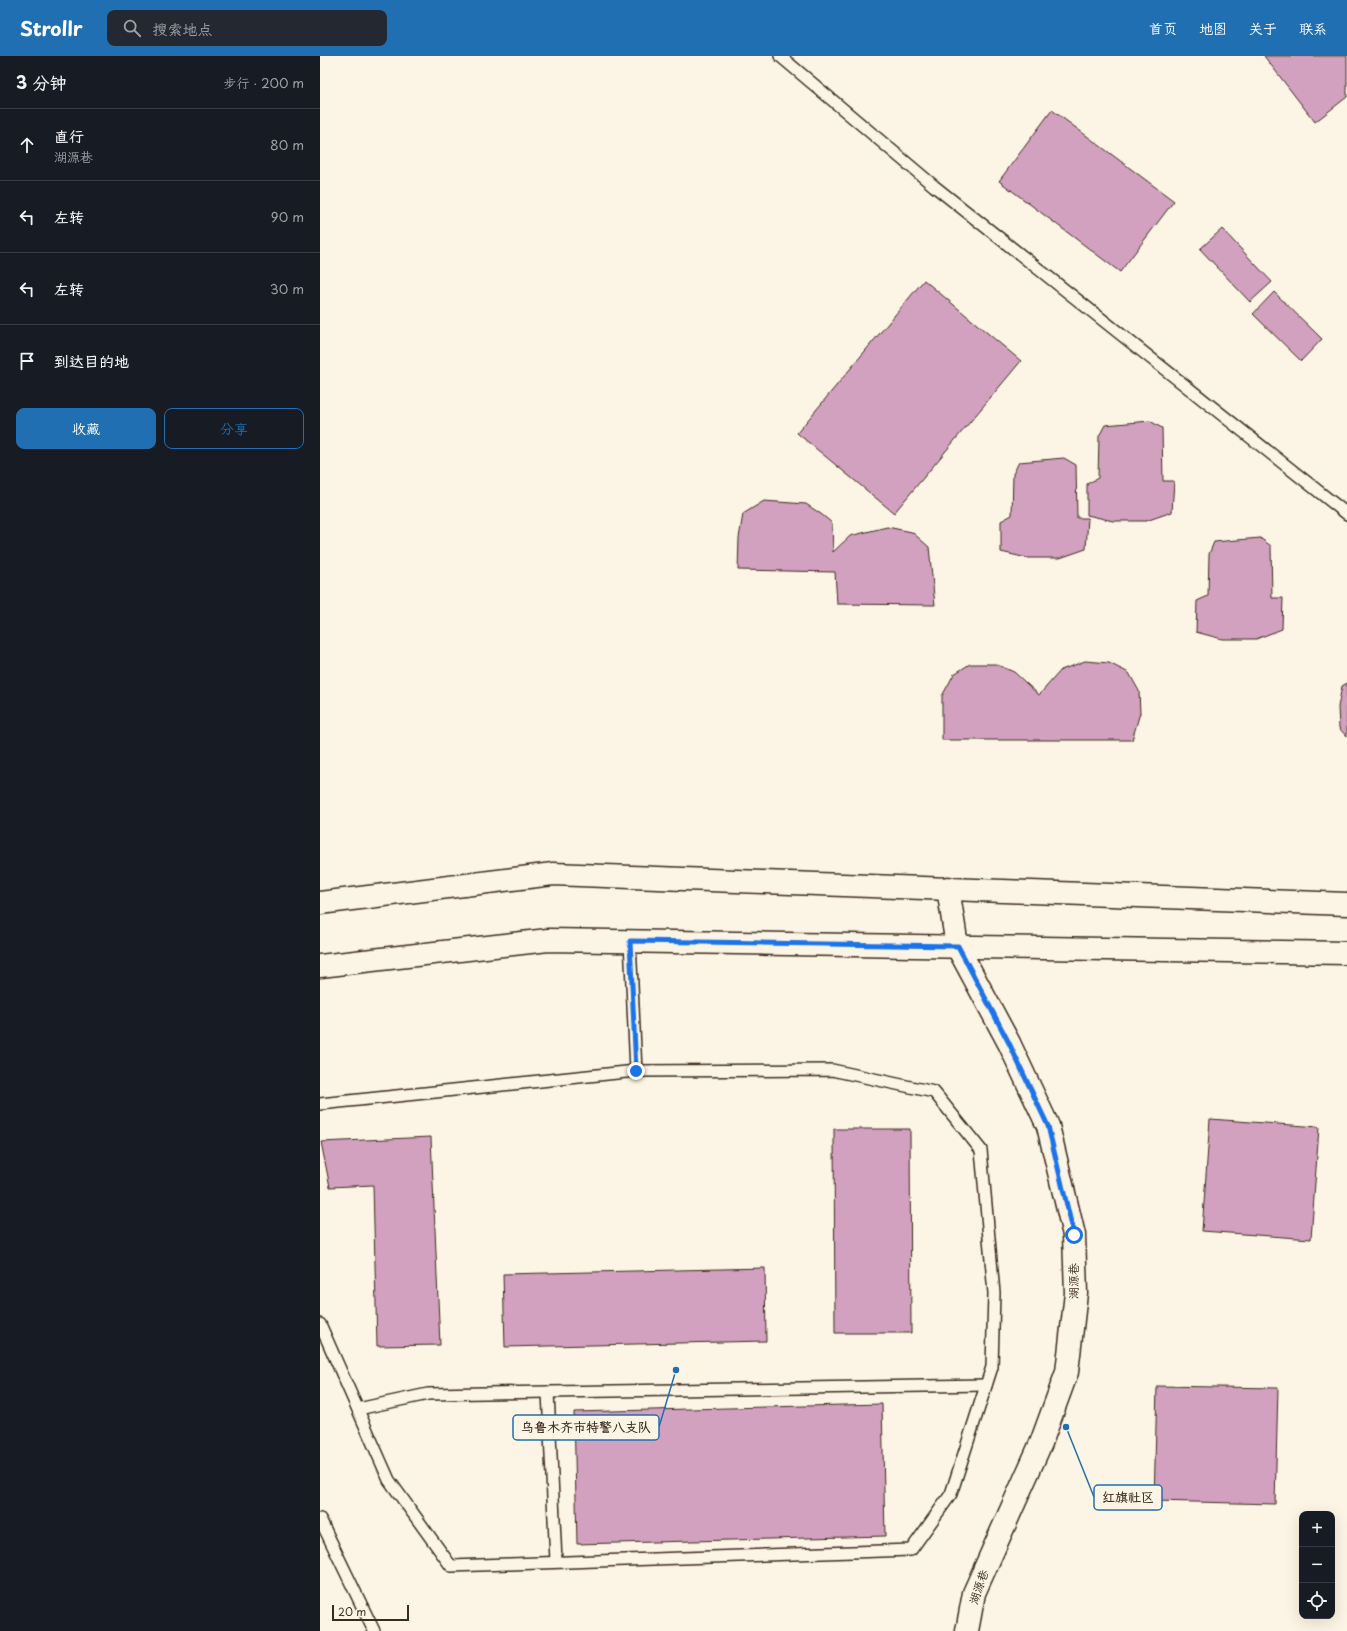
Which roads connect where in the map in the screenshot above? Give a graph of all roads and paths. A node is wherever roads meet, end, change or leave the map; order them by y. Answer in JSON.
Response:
{"nodes":[{"id":1,"x":780,"y":56,"type":"edge"},
{"id":2,"x":1347,"y":514,"type":"edge"},
{"id":3,"x":948,"y":888,"type":"junction"},
{"id":4,"x":320,"y":903,"type":"edge"},
{"id":5,"x":1347,"y":904,"type":"edge"},
{"id":6,"x":630,"y":941,"type":"junction"},
{"id":7,"x":958,"y":946,"type":"junction"},
{"id":8,"x":1347,"y":953,"type":"edge"},
{"id":9,"x":320,"y":966,"type":"edge"},
{"id":10,"x":636,"y":1071,"type":"junction"},
{"id":11,"x":320,"y":1104,"type":"edge"},
{"id":12,"x":320,"y":1324,"type":"edge"},
{"id":13,"x":986,"y":1385,"type":"junction"},
{"id":14,"x":548,"y":1392,"type":"junction"},
{"id":15,"x":358,"y":1409,"type":"junction"},
{"id":16,"x":320,"y":1519,"type":"edge"},
{"id":17,"x":556,"y":1561,"type":"junction"},
{"id":18,"x":374,"y":1631,"type":"edge"},
{"id":19,"x":967,"y":1631,"type":"edge"}],
"edges":[{"from":1,"to":2,"type":"lane"},
{"from":3,"to":4,"type":"main road"},
{"from":3,"to":5,"type":"main road"},
{"from":3,"to":7,"type":"main road","name":"湖源巷"},
{"from":6,"to":7,"type":"main road"},
{"from":6,"to":9,"type":"main road"},
{"from":6,"to":10,"type":"lane"},
{"from":7,"to":8,"type":"main road"},
{"from":7,"to":19,"type":"main road","name":"湖源巷"},
{"from":10,"to":11,"type":"lane"},
{"from":10,"to":13,"type":"lane"},
{"from":12,"to":15,"type":"lane"},
{"from":13,"to":14,"type":"lane"},
{"from":13,"to":17,"type":"lane"},
{"from":14,"to":15,"type":"lane"},
{"from":14,"to":17,"type":"lane"},
{"from":15,"to":17,"type":"lane"},
{"from":16,"to":18,"type":"lane"}]}
